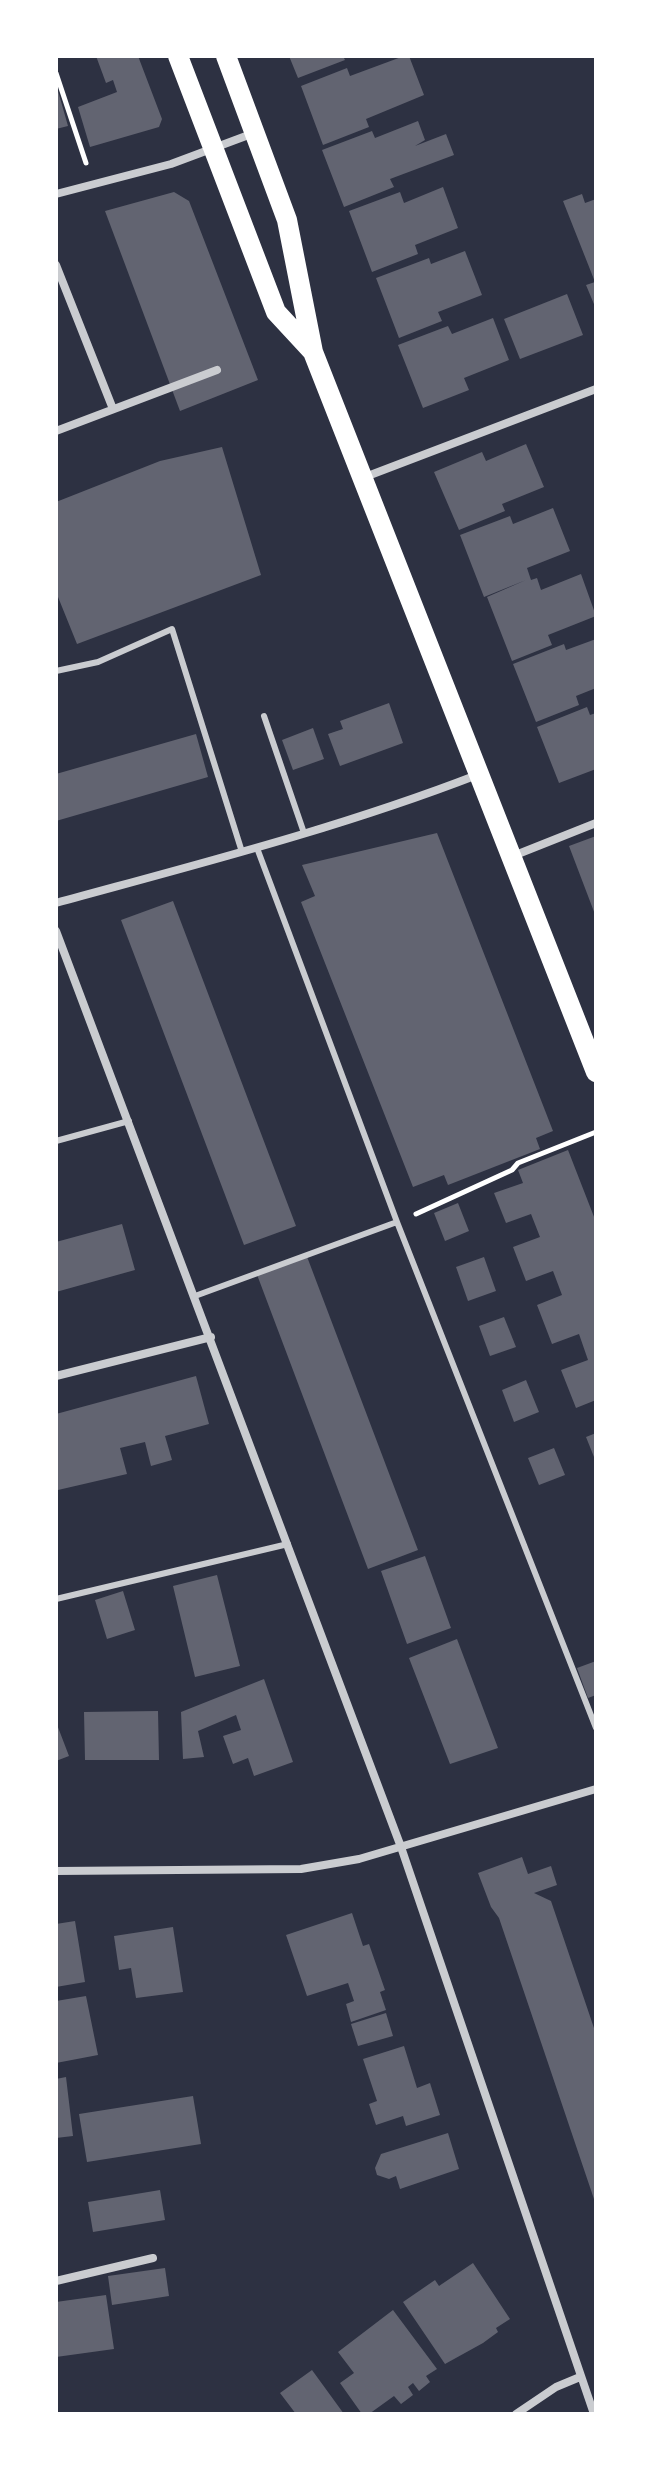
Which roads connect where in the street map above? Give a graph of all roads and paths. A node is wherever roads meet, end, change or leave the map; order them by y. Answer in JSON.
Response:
{"nodes":[{"id":1,"x":178,"y":56,"type":"edge"},
{"id":2,"x":226,"y":56,"type":"edge"},
{"id":3,"x":56,"y":73,"type":"edge"},
{"id":4,"x":255,"y":133,"type":"junction"},
{"id":5,"x":215,"y":148,"type":"junction"},
{"id":6,"x":93,"y":185,"type":"junction"},
{"id":7,"x":56,"y":194,"type":"edge"},
{"id":8,"x":56,"y":265,"type":"edge"},
{"id":9,"x":313,"y":352,"type":"junction"},
{"id":10,"x":217,"y":370,"type":"dead end"},
{"id":11,"x":596,"y":389,"type":"edge"},
{"id":12,"x":113,"y":409,"type":"junction"},
{"id":13,"x":56,"y":431,"type":"edge"},
{"id":14,"x":363,"y":478,"type":"junction"},
{"id":15,"x":56,"y":671,"type":"edge"},
{"id":16,"x":264,"y":716,"type":"dead end"},
{"id":17,"x":478,"y":775,"type":"junction"},
{"id":18,"x":596,"y":823,"type":"edge"},
{"id":19,"x":304,"y":833,"type":"junction"},
{"id":20,"x":257,"y":848,"type":"junction"},
{"id":21,"x":242,"y":852,"type":"junction"},
{"id":22,"x":513,"y":856,"type":"junction"},
{"id":23,"x":56,"y":903,"type":"edge"},
{"id":24,"x":56,"y":931,"type":"edge"},
{"id":25,"x":596,"y":1072,"type":"edge"},
{"id":26,"x":129,"y":1121,"type":"junction"},
{"id":27,"x":596,"y":1132,"type":"edge"},
{"id":28,"x":56,"y":1141,"type":"edge"},
{"id":29,"x":397,"y":1222,"type":"junction"},
{"id":30,"x":195,"y":1296,"type":"junction"},
{"id":31,"x":211,"y":1337,"type":"junction"},
{"id":32,"x":56,"y":1376,"type":"edge"},
{"id":33,"x":288,"y":1544,"type":"junction"},
{"id":34,"x":56,"y":1599,"type":"edge"},
{"id":35,"x":596,"y":1728,"type":"edge"},
{"id":36,"x":596,"y":1789,"type":"edge"},
{"id":37,"x":401,"y":1847,"type":"junction"},
{"id":38,"x":56,"y":1871,"type":"edge"},
{"id":39,"x":153,"y":2258,"type":"dead end"},
{"id":40,"x":56,"y":2281,"type":"edge"},
{"id":41,"x":580,"y":2377,"type":"junction"},
{"id":42,"x":516,"y":2414,"type":"edge"},
{"id":43,"x":594,"y":2414,"type":"edge"}],
"edges":[{"from":1,"to":5,"type":"main road"},
{"from":2,"to":4,"type":"main road"},
{"from":3,"to":6,"type":"path"},
{"from":4,"to":5,"type":"street"},
{"from":4,"to":9,"type":"main road"},
{"from":5,"to":6,"type":"street"},
{"from":5,"to":9,"type":"main road"},
{"from":6,"to":7,"type":"street"},
{"from":8,"to":12,"type":"street"},
{"from":9,"to":14,"type":"main road"},
{"from":10,"to":12,"type":"street"},
{"from":11,"to":14,"type":"street"},
{"from":12,"to":13,"type":"street"},
{"from":14,"to":17,"type":"main road"},
{"from":15,"to":21,"type":"lane"},
{"from":16,"to":19,"type":"lane"},
{"from":17,"to":19,"type":"street"},
{"from":17,"to":22,"type":"main road"},
{"from":18,"to":22,"type":"street"},
{"from":19,"to":20,"type":"street"},
{"from":20,"to":21,"type":"street"},
{"from":20,"to":29,"type":"lane"},
{"from":21,"to":23,"type":"street"},
{"from":22,"to":25,"type":"main road"},
{"from":24,"to":26,"type":"street"},
{"from":26,"to":28,"type":"lane"},
{"from":26,"to":30,"type":"street"},
{"from":27,"to":29,"type":"path"},
{"from":29,"to":30,"type":"lane"},
{"from":29,"to":35,"type":"lane"},
{"from":30,"to":31,"type":"street"},
{"from":31,"to":32,"type":"street"},
{"from":31,"to":33,"type":"street"},
{"from":33,"to":34,"type":"lane"},
{"from":33,"to":37,"type":"street"},
{"from":36,"to":37,"type":"street"},
{"from":37,"to":38,"type":"street"},
{"from":37,"to":41,"type":"street"},
{"from":39,"to":40,"type":"street"},
{"from":41,"to":42,"type":"street"},
{"from":41,"to":43,"type":"street"}]}
